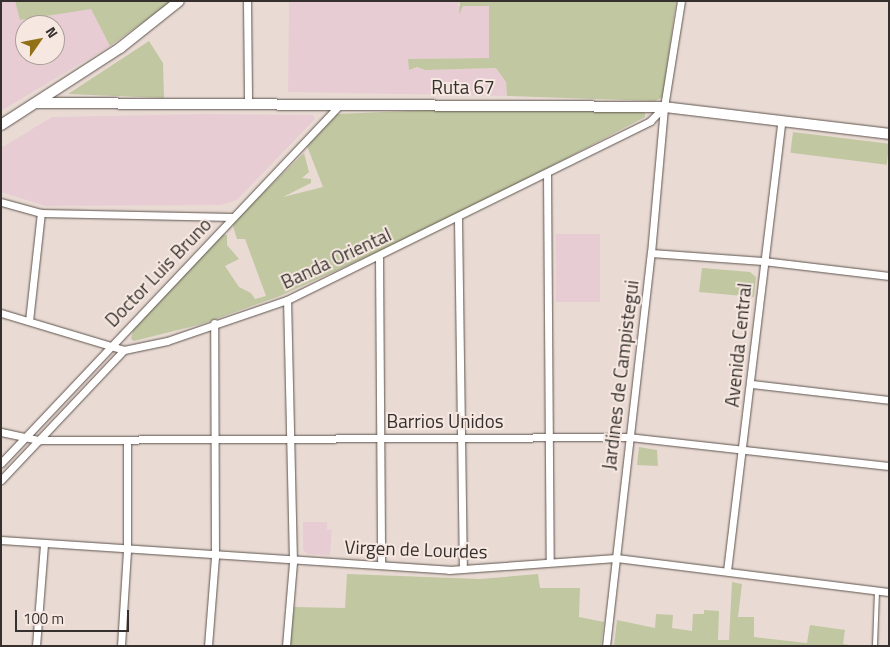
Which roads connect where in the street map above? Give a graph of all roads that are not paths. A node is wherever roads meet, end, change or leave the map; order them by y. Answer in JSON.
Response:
{"nodes":[{"id":1,"x":179,"y":1,"type":"edge"},
{"id":2,"x":248,"y":1,"type":"edge"},
{"id":3,"x":681,"y":1,"type":"edge"},
{"id":4,"x":36,"y":103,"type":"junction"},
{"id":5,"x":341,"y":104,"type":"junction"},
{"id":6,"x":248,"y":105,"type":"junction"},
{"id":7,"x":664,"y":107,"type":"junction"},
{"id":8,"x":781,"y":122,"type":"junction"},
{"id":9,"x":1,"y":125,"type":"edge"},
{"id":10,"x":889,"y":134,"type":"edge"},
{"id":11,"x":548,"y":173,"type":"junction"},
{"id":12,"x":1,"y":202,"type":"edge"},
{"id":13,"x":40,"y":213,"type":"junction"},
{"id":14,"x":233,"y":217,"type":"junction"},
{"id":15,"x":458,"y":218,"type":"junction"},
{"id":16,"x":651,"y":253,"type":"junction"},
{"id":17,"x":379,"y":256,"type":"junction"},
{"id":18,"x":763,"y":262,"type":"junction"},
{"id":19,"x":889,"y":276,"type":"edge"},
{"id":20,"x":287,"y":300,"type":"junction"},
{"id":21,"x":1,"y":313,"type":"edge"},
{"id":22,"x":29,"y":321,"type":"junction"},
{"id":23,"x":214,"y":324,"type":"junction"},
{"id":24,"x":110,"y":344,"type":"junction"},
{"id":25,"x":124,"y":350,"type":"junction"},
{"id":26,"x":751,"y":384,"type":"junction"},
{"id":27,"x":889,"y":400,"type":"edge"},
{"id":28,"x":1,"y":432,"type":"edge"},
{"id":29,"x":462,"y":437,"type":"junction"},
{"id":30,"x":629,"y":437,"type":"junction"},
{"id":31,"x":26,"y":438,"type":"junction"},
{"id":32,"x":292,"y":438,"type":"junction"},
{"id":33,"x":381,"y":438,"type":"junction"},
{"id":34,"x":550,"y":438,"type":"junction"},
{"id":35,"x":214,"y":439,"type":"junction"},
{"id":36,"x":40,"y":440,"type":"junction"},
{"id":37,"x":127,"y":440,"type":"junction"},
{"id":38,"x":743,"y":449,"type":"junction"},
{"id":39,"x":1,"y":464,"type":"edge"},
{"id":40,"x":889,"y":466,"type":"edge"},
{"id":41,"x":1,"y":480,"type":"edge"},
{"id":42,"x":1,"y":540,"type":"edge"},
{"id":43,"x":44,"y":545,"type":"junction"},
{"id":44,"x":127,"y":551,"type":"junction"},
{"id":45,"x":214,"y":557,"type":"junction"},
{"id":46,"x":616,"y":558,"type":"junction"},
{"id":47,"x":293,"y":562,"type":"junction"},
{"id":48,"x":550,"y":562,"type":"junction"},
{"id":49,"x":381,"y":564,"type":"junction"},
{"id":50,"x":463,"y":569,"type":"junction"},
{"id":51,"x":727,"y":571,"type":"junction"},
{"id":52,"x":877,"y":592,"type":"junction"},
{"id":53,"x":889,"y":592,"type":"edge"},
{"id":54,"x":36,"y":646,"type":"edge"},
{"id":55,"x":121,"y":646,"type":"edge"},
{"id":56,"x":208,"y":646,"type":"edge"},
{"id":57,"x":286,"y":646,"type":"edge"},
{"id":58,"x":606,"y":646,"type":"edge"},
{"id":59,"x":875,"y":646,"type":"edge"}],
"edges":[{"from":1,"to":4,"type":"street"},
{"from":2,"to":6,"type":"street"},
{"from":3,"to":7,"type":"street","name":"Jardines de Campistegui"},
{"from":4,"to":6,"type":"street","name":"Ruta 67"},
{"from":4,"to":9,"type":"street"},
{"from":5,"to":6,"type":"street","name":"Ruta 67"},
{"from":5,"to":7,"type":"street","name":"Ruta 67"},
{"from":5,"to":14,"type":"street","name":"Doctor Luis Bruno"},
{"from":7,"to":8,"type":"street","name":"Ruta 67"},
{"from":7,"to":11,"type":"street","name":"Banda Oriental"},
{"from":7,"to":16,"type":"street","name":"Jardines de Campistegui"},
{"from":8,"to":10,"type":"street","name":"Ruta 67"},
{"from":8,"to":18,"type":"street","name":"Avenida Central"},
{"from":11,"to":15,"type":"street","name":"Banda Oriental"},
{"from":11,"to":34,"type":"street"},
{"from":12,"to":13,"type":"street"},
{"from":13,"to":14,"type":"street"},
{"from":13,"to":22,"type":"street"},
{"from":14,"to":24,"type":"street","name":"Doctor Luis Bruno"},
{"from":15,"to":17,"type":"street","name":"Banda Oriental"},
{"from":15,"to":29,"type":"street"},
{"from":16,"to":18,"type":"street"},
{"from":16,"to":30,"type":"street","name":"Jardines de Campistegui"},
{"from":17,"to":20,"type":"street","name":"Banda Oriental"},
{"from":17,"to":33,"type":"street"},
{"from":18,"to":19,"type":"street"},
{"from":18,"to":26,"type":"street","name":"Avenida Central"},
{"from":20,"to":23,"type":"street","name":"Banda Oriental"},
{"from":20,"to":32,"type":"street"},
{"from":21,"to":22,"type":"street"},
{"from":22,"to":24,"type":"street"},
{"from":23,"to":25,"type":"street","name":"Banda Oriental"},
{"from":23,"to":35,"type":"street"},
{"from":24,"to":25,"type":"street"},
{"from":24,"to":31,"type":"street","name":"Doctor Luis Bruno"},
{"from":25,"to":36,"type":"street","name":"Doctor Luis Bruno"},
{"from":26,"to":27,"type":"street"},
{"from":26,"to":38,"type":"street","name":"Avenida Central"},
{"from":28,"to":31,"type":"street","name":"Barrios Unidos"},
{"from":29,"to":33,"type":"street","name":"Barrios Unidos"},
{"from":29,"to":34,"type":"street","name":"Barrios Unidos"},
{"from":29,"to":50,"type":"street"},
{"from":30,"to":34,"type":"street","name":"Barrios Unidos"},
{"from":30,"to":38,"type":"street","name":"Barrios Unidos"},
{"from":30,"to":46,"type":"street","name":"Jardines de Campistegui"},
{"from":31,"to":36,"type":"street","name":"Barrios Unidos"},
{"from":31,"to":39,"type":"street","name":"Doctor Luis Bruno"},
{"from":32,"to":33,"type":"street","name":"Barrios Unidos"},
{"from":32,"to":35,"type":"street","name":"Barrios Unidos"},
{"from":32,"to":47,"type":"street"},
{"from":33,"to":49,"type":"street"},
{"from":34,"to":48,"type":"street"},
{"from":35,"to":37,"type":"street","name":"Barrios Unidos"},
{"from":35,"to":45,"type":"street"},
{"from":36,"to":37,"type":"street","name":"Barrios Unidos"},
{"from":36,"to":41,"type":"street","name":"Doctor Luis Bruno"},
{"from":37,"to":44,"type":"street"},
{"from":38,"to":40,"type":"street","name":"Barrios Unidos"},
{"from":38,"to":51,"type":"street","name":"Avenida Central"},
{"from":42,"to":43,"type":"street","name":"Virgen de Lourdes"},
{"from":43,"to":44,"type":"street","name":"Virgen de Lourdes"},
{"from":43,"to":54,"type":"street"},
{"from":44,"to":45,"type":"street","name":"Virgen de Lourdes"},
{"from":44,"to":55,"type":"street"},
{"from":45,"to":47,"type":"street","name":"Virgen de Lourdes"},
{"from":45,"to":56,"type":"street"},
{"from":46,"to":48,"type":"street","name":"Virgen de Lourdes"},
{"from":46,"to":51,"type":"street","name":"Virgen de Lourdes"},
{"from":46,"to":58,"type":"street","name":"Jardines de Campistegui"},
{"from":47,"to":49,"type":"street","name":"Virgen de Lourdes"},
{"from":47,"to":57,"type":"street"},
{"from":48,"to":50,"type":"street","name":"Virgen de Lourdes"},
{"from":49,"to":50,"type":"street","name":"Virgen de Lourdes"},
{"from":51,"to":52,"type":"street","name":"Virgen de Lourdes"},
{"from":52,"to":53,"type":"street","name":"Virgen de Lourdes"},
{"from":52,"to":59,"type":"lane"}]}
